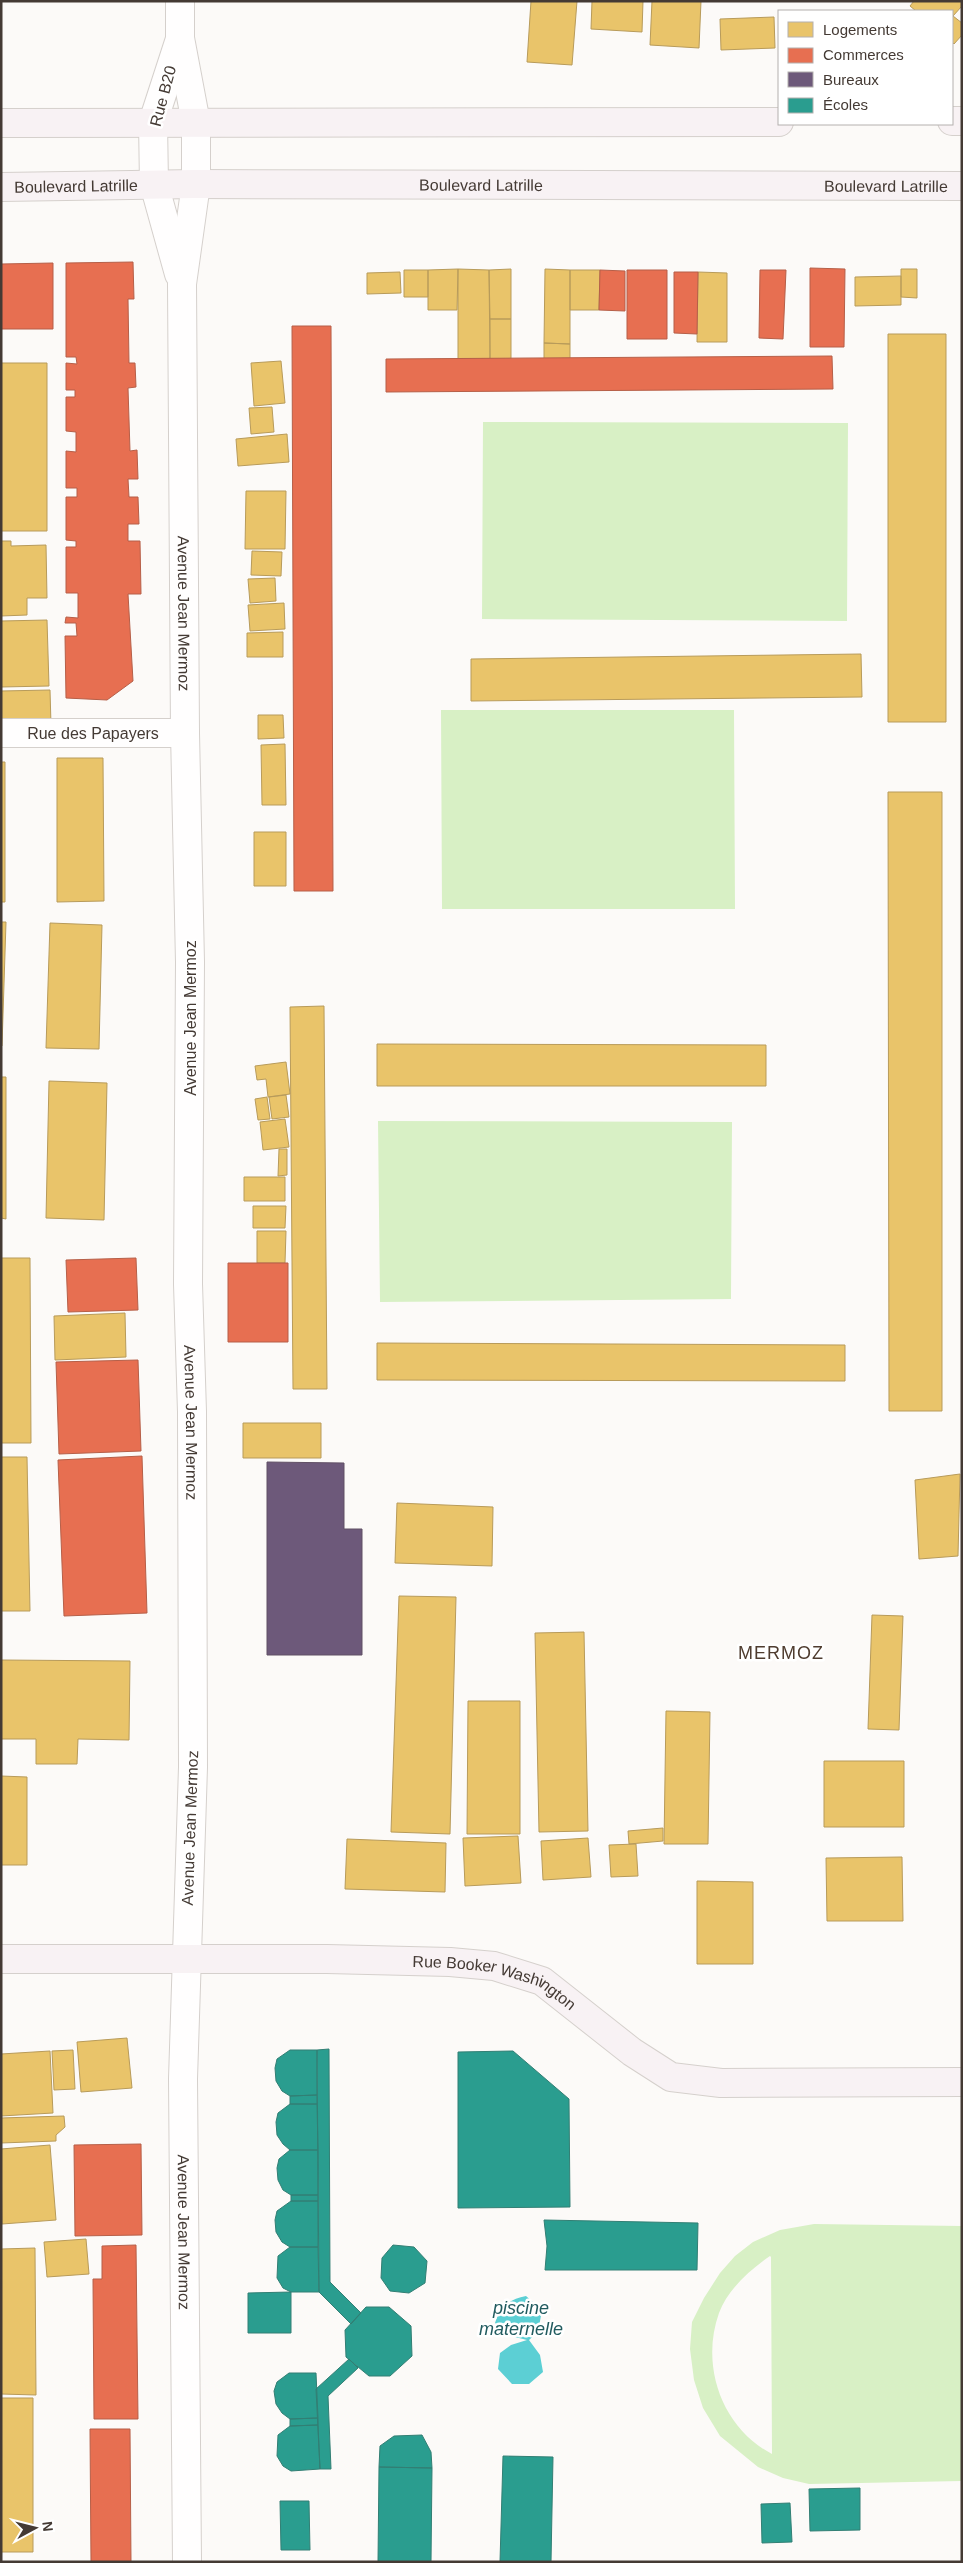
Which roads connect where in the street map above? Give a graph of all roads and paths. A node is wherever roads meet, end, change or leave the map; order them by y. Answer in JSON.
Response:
{"nodes":[{"id":1,"x":180,"y":1,"type":"edge"},
{"id":2,"x":180,"y":38,"type":"junction"},
{"id":3,"x":153,"y":122,"type":"junction"},
{"id":4,"x":778,"y":122,"type":"edge"},
{"id":5,"x":196,"y":123,"type":"junction"},
{"id":6,"x":1,"y":124,"type":"edge"},
{"id":7,"x":154,"y":184,"type":"junction"},
{"id":8,"x":196,"y":184,"type":"junction"},
{"id":9,"x":962,"y":186,"type":"edge"},
{"id":10,"x":1,"y":187,"type":"edge"},
{"id":11,"x":182,"y":284,"type":"junction"},
{"id":12,"x":1,"y":733,"type":"edge"},
{"id":13,"x":185,"y":733,"type":"junction"},
{"id":14,"x":187,"y":1958,"type":"junction"},
{"id":15,"x":1,"y":1959,"type":"edge"},
{"id":16,"x":962,"y":2082,"type":"edge"},
{"id":17,"x":187,"y":2562,"type":"edge"}],
"edges":[{"from":1,"to":2,"type":"street","name":"Rue B20"},
{"from":2,"to":3,"type":"street","name":"Rue B20"},
{"from":2,"to":5,"type":"street","name":"Rue B20"},
{"from":3,"to":5,"type":"main road"},
{"from":3,"to":6,"type":"main road"},
{"from":3,"to":7,"type":"street","name":"Rue B20"},
{"from":4,"to":5,"type":"main road"},
{"from":5,"to":8,"type":"street","name":"Rue B20"},
{"from":7,"to":8,"type":"main road","name":"Boulevard Latrille"},
{"from":7,"to":10,"type":"main road","name":"Boulevard Latrille"},
{"from":7,"to":11,"type":"street","name":"Avenue Jean Mermoz"},
{"from":8,"to":9,"type":"main road","name":"Boulevard Latrille"},
{"from":8,"to":11,"type":"street","name":"Avenue Jean Mermoz"},
{"from":11,"to":13,"type":"street","name":"Avenue Jean Mermoz"},
{"from":12,"to":13,"type":"street","name":"Rue des Papayers"},
{"from":13,"to":14,"type":"street","name":"Avenue Jean Mermoz"},
{"from":14,"to":15,"type":"main road","name":"Rue Booker Washington"},
{"from":14,"to":16,"type":"main road","name":"Rue Booker Washington"},
{"from":14,"to":17,"type":"street","name":"Avenue Jean Mermoz"}]}
